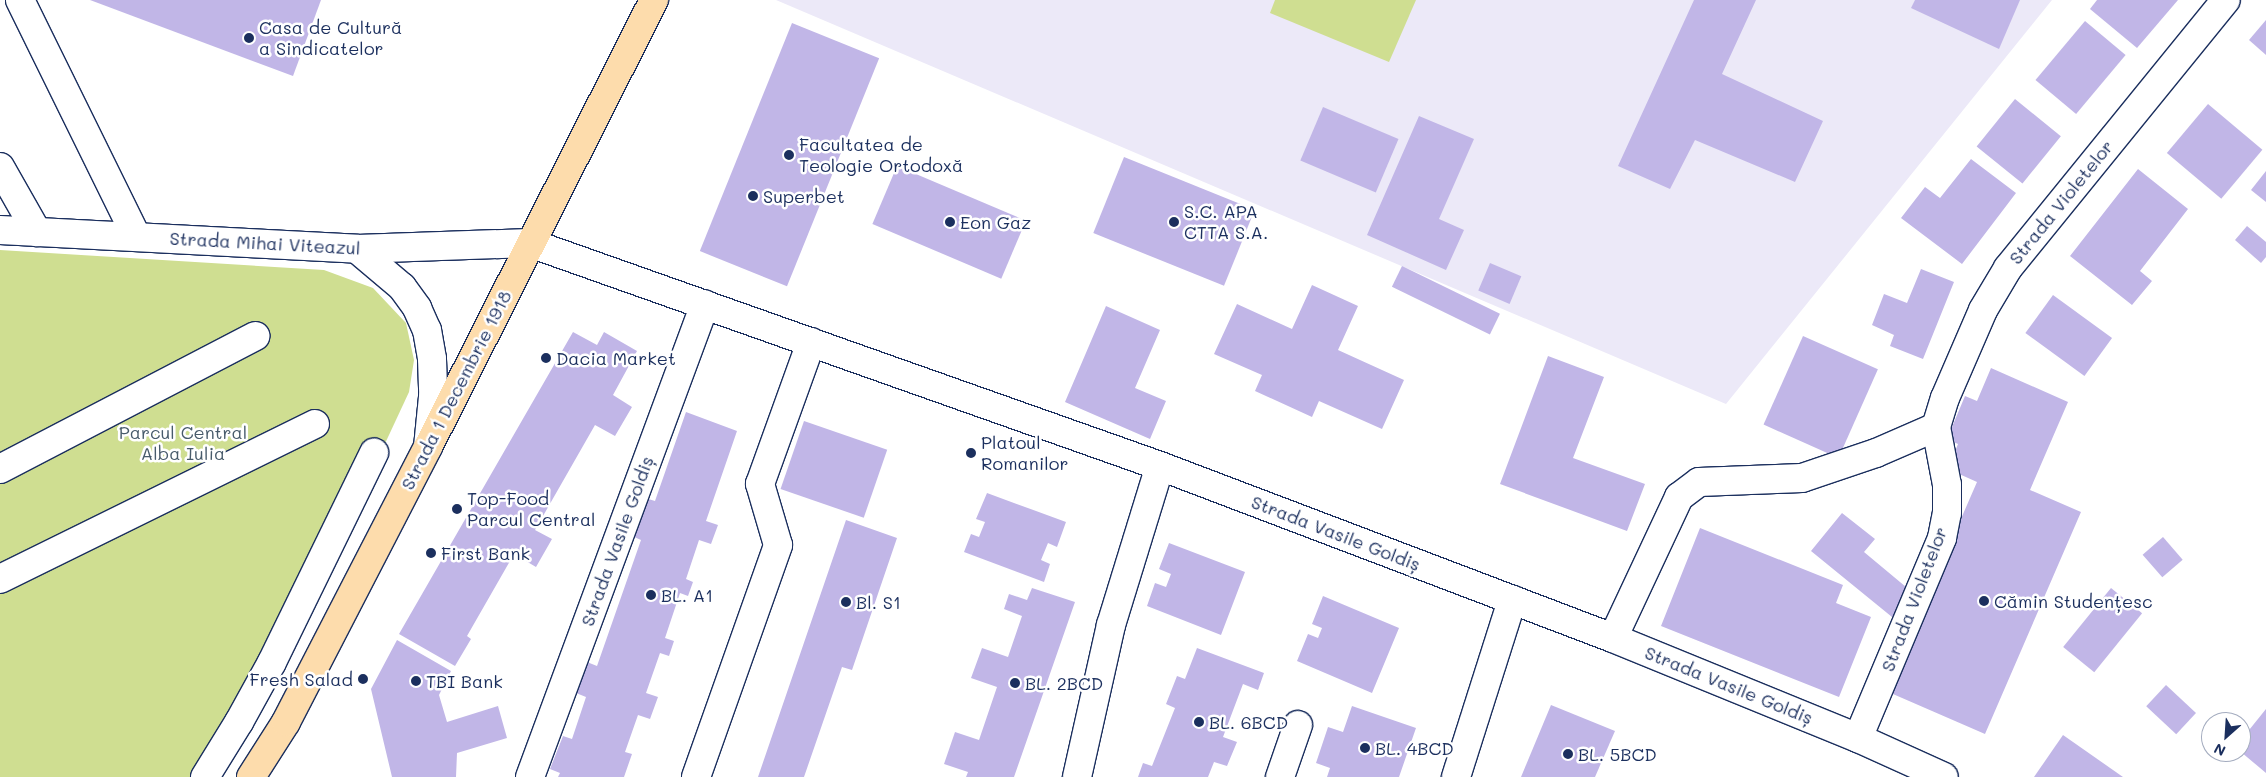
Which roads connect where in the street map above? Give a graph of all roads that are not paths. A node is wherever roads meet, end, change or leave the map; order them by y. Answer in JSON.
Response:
{"nodes":[{"id":1,"x":20,"y":0,"type":"edge"},
{"id":2,"x":654,"y":0,"type":"edge"},
{"id":3,"x":2226,"y":0,"type":"edge"},
{"id":4,"x":0,"y":168,"type":"edge"},
{"id":5,"x":0,"y":230,"type":"edge"},
{"id":6,"x":37,"y":232,"type":"junction"},
{"id":7,"x":136,"y":236,"type":"junction"},
{"id":8,"x":530,"y":243,"type":"junction"},
{"id":9,"x":358,"y":249,"type":"junction"},
{"id":10,"x":705,"y":304,"type":"junction"},
{"id":11,"x":256,"y":336,"type":"dead end"},
{"id":12,"x":811,"y":342,"type":"junction"},
{"id":13,"x":315,"y":424,"type":"dead end"},
{"id":14,"x":1936,"y":427,"type":"junction"},
{"id":15,"x":428,"y":447,"type":"junction"},
{"id":16,"x":374,"y":453,"type":"dead end"},
{"id":17,"x":1160,"y":466,"type":"junction"},
{"id":18,"x":0,"y":469,"type":"edge"},
{"id":19,"x":0,"y":579,"type":"edge"},
{"id":20,"x":1512,"y":600,"type":"junction"},
{"id":21,"x":1613,"y":638,"type":"junction"},
{"id":22,"x":1298,"y":725,"type":"dead end"},
{"id":23,"x":1858,"y":738,"type":"junction"},
{"id":24,"x":205,"y":777,"type":"edge"},
{"id":25,"x":251,"y":777,"type":"edge"},
{"id":26,"x":530,"y":777,"type":"edge"},
{"id":27,"x":696,"y":777,"type":"edge"},
{"id":28,"x":1077,"y":777,"type":"edge"},
{"id":29,"x":1280,"y":777,"type":"edge"},
{"id":30,"x":1456,"y":777,"type":"edge"},
{"id":31,"x":1944,"y":777,"type":"edge"}],
"edges":[{"from":1,"to":7,"type":"street"},
{"from":2,"to":8,"type":"main road","name":"Strada 1 Decembrie 1918"},
{"from":3,"to":14,"type":"street","name":"Strada Violetelor"},
{"from":4,"to":6,"type":"street"},
{"from":5,"to":6,"type":"street","name":"Strada Mihai Viteazul"},
{"from":6,"to":7,"type":"street","name":"Strada Mihai Viteazul"},
{"from":7,"to":9,"type":"street","name":"Strada Mihai Viteazul"},
{"from":8,"to":9,"type":"street","name":"Strada Mihai Viteazul"},
{"from":8,"to":10,"type":"street","name":"Strada Vasile Goldiș"},
{"from":8,"to":15,"type":"main road","name":"Strada 1 Decembrie 1918"},
{"from":9,"to":15,"type":"street"},
{"from":10,"to":12,"type":"street","name":"Strada Vasile Goldiș"},
{"from":10,"to":26,"type":"street","name":"Strada Vasile Goldiș"},
{"from":11,"to":18,"type":"street"},
{"from":12,"to":17,"type":"street","name":"Strada Vasile Goldiș"},
{"from":12,"to":27,"type":"street"},
{"from":13,"to":19,"type":"street"},
{"from":14,"to":21,"type":"street"},
{"from":14,"to":23,"type":"street","name":"Strada Violetelor"},
{"from":15,"to":25,"type":"main road","name":"Strada 1 Decembrie 1918"},
{"from":16,"to":24,"type":"street"},
{"from":17,"to":20,"type":"street","name":"Strada Vasile Goldiș"},
{"from":17,"to":28,"type":"street"},
{"from":20,"to":21,"type":"street","name":"Strada Vasile Goldiș"},
{"from":20,"to":30,"type":"street"},
{"from":21,"to":23,"type":"street","name":"Strada Vasile Goldiș"},
{"from":22,"to":29,"type":"street"},
{"from":23,"to":31,"type":"street","name":"Strada Vasile Goldiș"}]}
